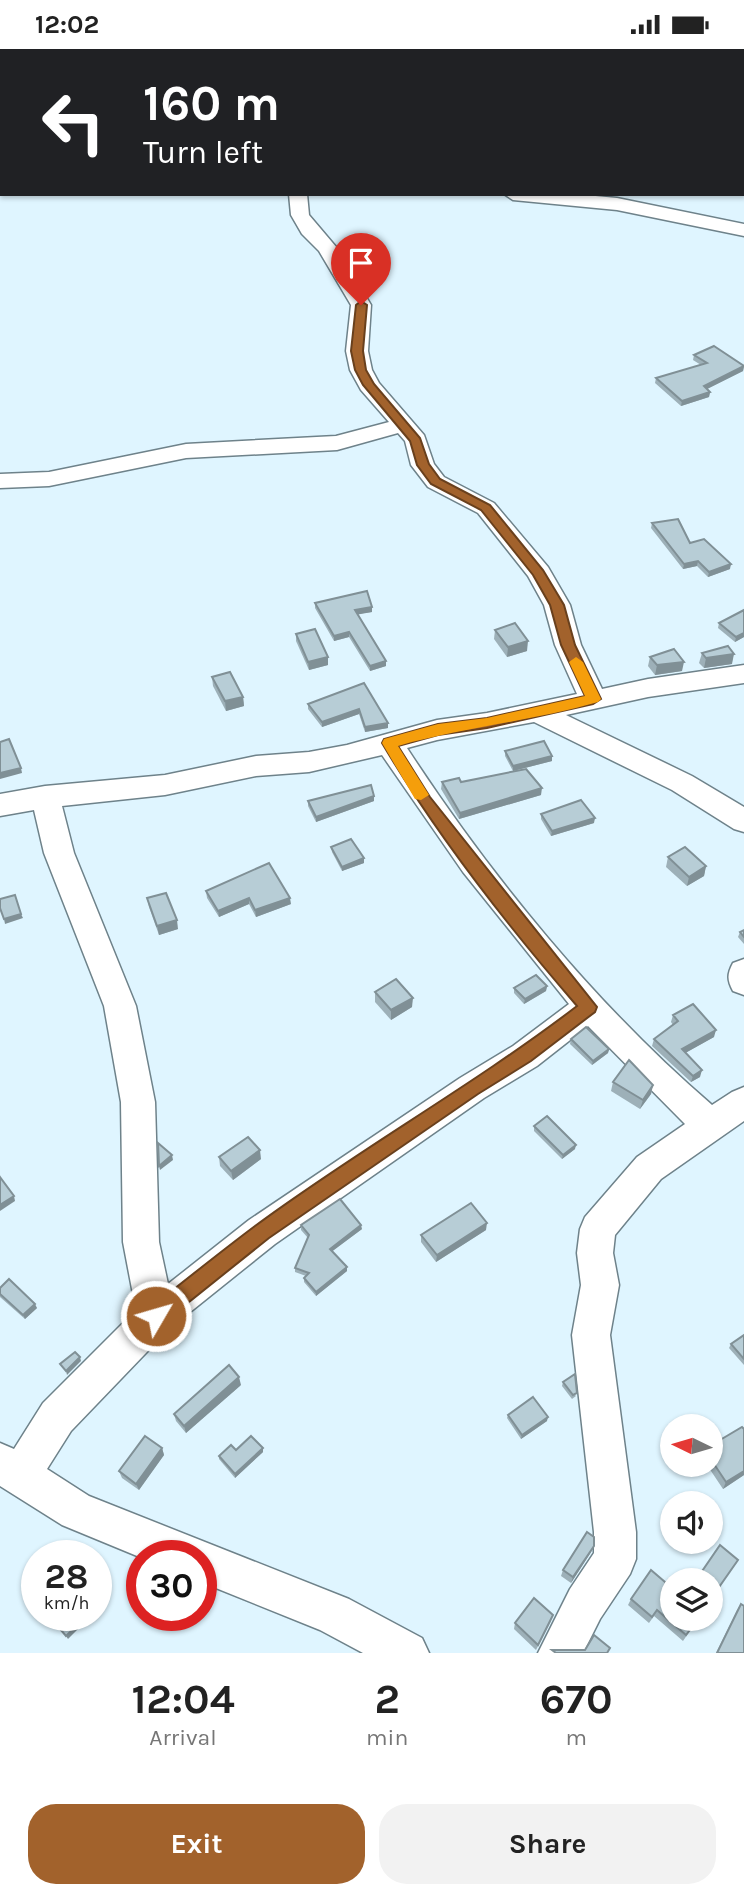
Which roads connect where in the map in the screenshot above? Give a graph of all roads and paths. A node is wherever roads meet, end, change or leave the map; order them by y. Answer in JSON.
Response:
{"nodes":[{"id":1,"x":298,"y":196,"type":"edge"},
{"id":2,"x":534,"y":196,"type":"edge"},
{"id":3,"x":744,"y":230,"type":"edge"},
{"id":4,"x":403,"y":425,"type":"junction"},
{"id":5,"x":0,"y":481,"type":"edge"},
{"id":6,"x":744,"y":674,"type":"edge"},
{"id":7,"x":593,"y":699,"type":"junction"},
{"id":8,"x":536,"y":712,"type":"junction"},
{"id":9,"x":389,"y":743,"type":"junction"},
{"id":10,"x":45,"y":797,"type":"junction"},
{"id":11,"x":0,"y":805,"type":"edge"},
{"id":12,"x":744,"y":821,"type":"edge"},
{"id":13,"x":744,"y":972,"type":"edge"},
{"id":14,"x":744,"y":982,"type":"edge"},
{"id":15,"x":589,"y":1007,"type":"junction"},
{"id":16,"x":744,"y":1102,"type":"edge"},
{"id":17,"x":710,"y":1124,"type":"junction"},
{"id":18,"x":156,"y":1316,"type":"junction"},
{"id":19,"x":10,"y":1469,"type":"edge"},
{"id":20,"x":149,"y":1540,"type":"edge"},
{"id":21,"x":217,"y":1567,"type":"edge"},
{"id":22,"x":407,"y":1653,"type":"edge"},
{"id":23,"x":561,"y":1653,"type":"edge"}],
"edges":[{"from":1,"to":4,"type":"street"},
{"from":2,"to":3,"type":"street"},
{"from":4,"to":5,"type":"street"},
{"from":4,"to":7,"type":"street"},
{"from":6,"to":7,"type":"street"},
{"from":7,"to":8,"type":"street"},
{"from":8,"to":9,"type":"street"},
{"from":8,"to":12,"type":"street"},
{"from":9,"to":10,"type":"street"},
{"from":9,"to":15,"type":"street"},
{"from":10,"to":11,"type":"street"},
{"from":10,"to":18,"type":"street"},
{"from":13,"to":14,"type":"street"},
{"from":15,"to":17,"type":"street"},
{"from":15,"to":18,"type":"street"},
{"from":16,"to":17,"type":"street"},
{"from":17,"to":23,"type":"street"},
{"from":18,"to":19,"type":"street"},
{"from":19,"to":20,"type":"street"},
{"from":21,"to":22,"type":"street"}]}
